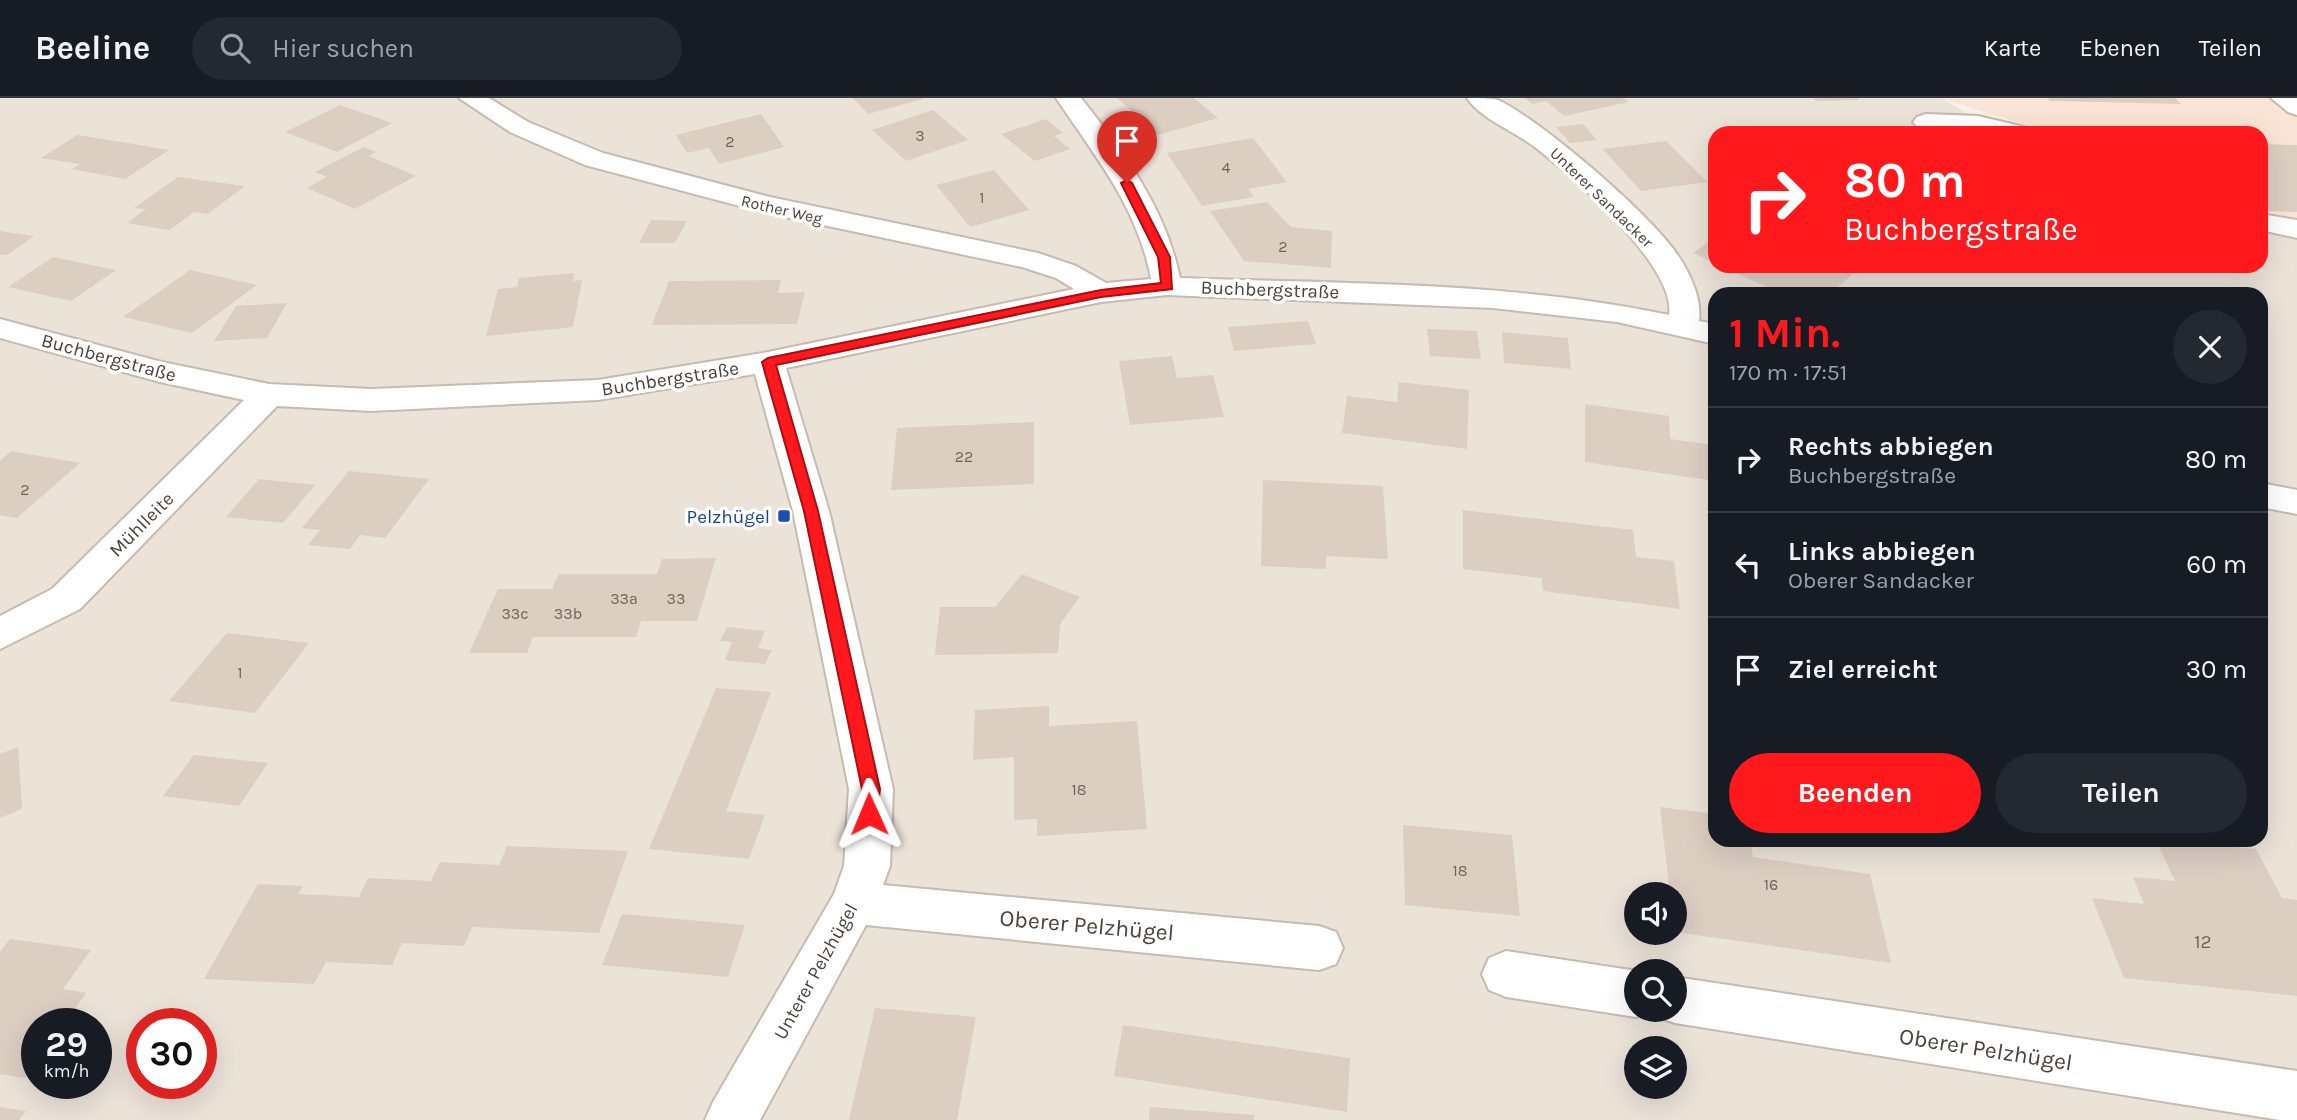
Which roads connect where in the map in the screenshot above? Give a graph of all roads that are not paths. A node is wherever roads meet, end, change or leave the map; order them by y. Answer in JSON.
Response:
{"nodes":[{"id":1,"x":471,"y":98,"type":"edge"},
{"id":2,"x":1068,"y":98,"type":"edge"},
{"id":3,"x":1479,"y":98,"type":"edge"},
{"id":4,"x":2283,"y":98,"type":"edge"},
{"id":5,"x":2297,"y":107,"type":"edge"},
{"id":6,"x":1926,"y":122,"type":"dead end"},
{"id":7,"x":1987,"y":126,"type":"edge"},
{"id":8,"x":2268,"y":223,"type":"edge"},
{"id":9,"x":2297,"y":229,"type":"edge"},
{"id":10,"x":1167,"y":286,"type":"junction"},
{"id":11,"x":1101,"y":293,"type":"junction"},
{"id":12,"x":1683,"y":325,"type":"junction"},
{"id":13,"x":0,"y":328,"type":"edge"},
{"id":14,"x":1708,"y":332,"type":"edge"},
{"id":15,"x":768,"y":362,"type":"junction"},
{"id":16,"x":269,"y":395,"type":"junction"},
{"id":17,"x":2268,"y":496,"type":"edge"},
{"id":18,"x":2297,"y":502,"type":"edge"},
{"id":19,"x":0,"y":634,"type":"edge"},
{"id":20,"x":854,"y":903,"type":"junction"},
{"id":21,"x":1319,"y":948,"type":"dead end"},
{"id":22,"x":1506,"y":974,"type":"dead end"},
{"id":23,"x":1624,"y":992,"type":"edge"},
{"id":24,"x":1687,"y":1002,"type":"edge"},
{"id":25,"x":2297,"y":1097,"type":"edge"},
{"id":26,"x":731,"y":1120,"type":"edge"}],
"edges":[{"from":1,"to":11,"type":"street","name":"Rother Weg"},
{"from":2,"to":10,"type":"street"},
{"from":3,"to":12,"type":"street","name":"Unterer Sandacker"},
{"from":4,"to":5,"type":"street"},
{"from":6,"to":7,"type":"street"},
{"from":8,"to":9,"type":"street"},
{"from":10,"to":11,"type":"street","name":"Buchbergstraße"},
{"from":10,"to":12,"type":"street","name":"Buchbergstraße"},
{"from":11,"to":15,"type":"street","name":"Buchbergstraße"},
{"from":12,"to":14,"type":"street","name":"Buchbergstraße"},
{"from":13,"to":16,"type":"street","name":"Buchbergstraße"},
{"from":15,"to":16,"type":"street","name":"Buchbergstraße"},
{"from":15,"to":20,"type":"street","name":"Unterer Pelzhügel"},
{"from":16,"to":19,"type":"street","name":"Mühlleite"},
{"from":17,"to":18,"type":"street"},
{"from":20,"to":21,"type":"street","name":"Oberer Pelzhügel"},
{"from":20,"to":26,"type":"street","name":"Unterer Pelzhügel"},
{"from":22,"to":23,"type":"street"},
{"from":24,"to":25,"type":"street","name":"Oberer Pelzhügel"}]}
